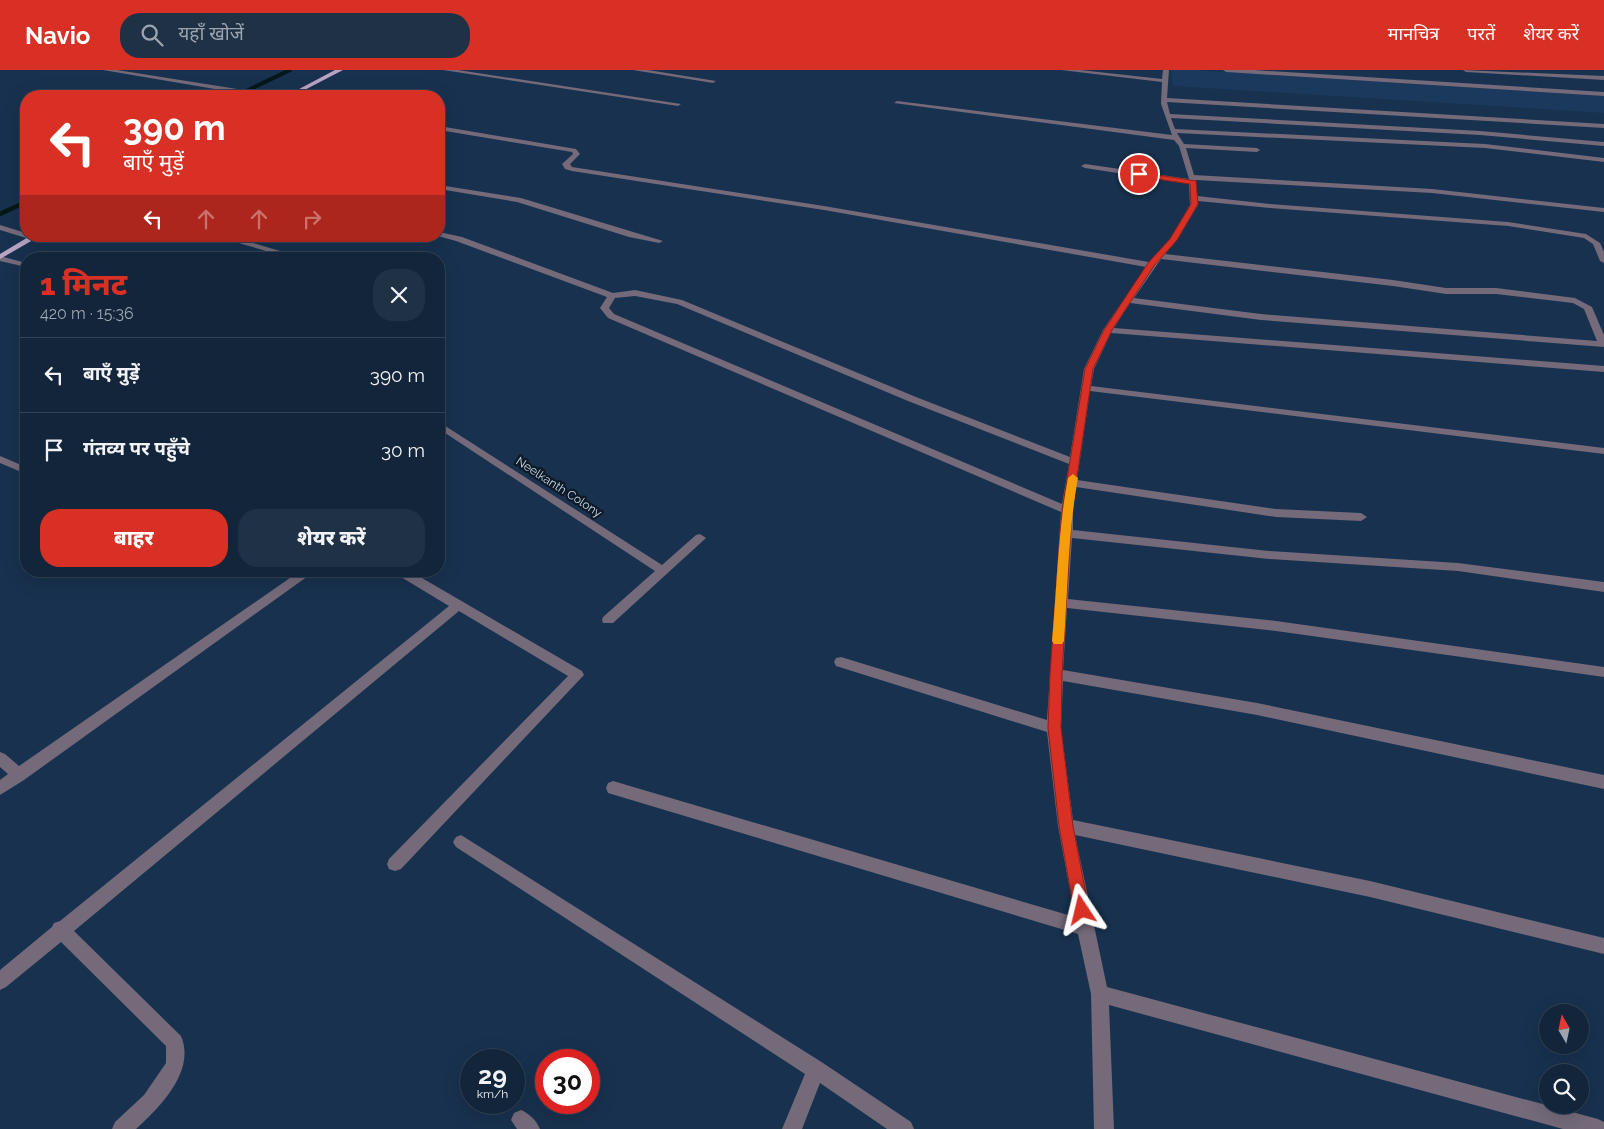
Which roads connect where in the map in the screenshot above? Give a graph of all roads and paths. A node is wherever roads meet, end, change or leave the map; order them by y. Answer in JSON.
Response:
{"nodes":[{"id":1,"x":106,"y":70,"type":"edge"},
{"id":2,"x":340,"y":70,"type":"edge"},
{"id":3,"x":446,"y":70,"type":"edge"},
{"id":4,"x":636,"y":70,"type":"edge"},
{"id":5,"x":1064,"y":70,"type":"edge"},
{"id":6,"x":1226,"y":70,"type":"edge"},
{"id":7,"x":1466,"y":70,"type":"edge"},
{"id":8,"x":1165,"y":76,"type":"edge"},
{"id":9,"x":1604,"y":78,"type":"edge"},
{"id":10,"x":713,"y":81,"type":"dead end"},
{"id":11,"x":227,"y":90,"type":"edge"},
{"id":12,"x":301,"y":90,"type":"edge"},
{"id":13,"x":1604,"y":94,"type":"edge"},
{"id":14,"x":1164,"y":100,"type":"junction"},
{"id":15,"x":897,"y":103,"type":"dead end"},
{"id":16,"x":678,"y":104,"type":"dead end"},
{"id":17,"x":1168,"y":116,"type":"junction"},
{"id":18,"x":1604,"y":126,"type":"edge"},
{"id":19,"x":445,"y":129,"type":"edge"},
{"id":20,"x":1177,"y":138,"type":"junction"},
{"id":21,"x":1604,"y":144,"type":"edge"},
{"id":22,"x":1257,"y":150,"type":"dead end"},
{"id":23,"x":1604,"y":160,"type":"edge"},
{"id":24,"x":1085,"y":166,"type":"dead end"},
{"id":25,"x":1192,"y":180,"type":"junction"},
{"id":26,"x":445,"y":187,"type":"edge"},
{"id":27,"x":1194,"y":198,"type":"junction"},
{"id":28,"x":1604,"y":210,"type":"edge"},
{"id":29,"x":0,"y":227,"type":"edge"},
{"id":30,"x":20,"y":234,"type":"edge"},
{"id":31,"x":445,"y":236,"type":"edge"},
{"id":32,"x":659,"y":241,"type":"dead end"},
{"id":33,"x":23,"y":242,"type":"edge"},
{"id":34,"x":241,"y":242,"type":"edge"},
{"id":35,"x":277,"y":252,"type":"edge"},
{"id":36,"x":0,"y":258,"type":"edge"},
{"id":37,"x":1155,"y":260,"type":"junction"},
{"id":38,"x":1604,"y":261,"type":"edge"},
{"id":39,"x":20,"y":263,"type":"edge"},
{"id":40,"x":612,"y":296,"type":"junction"},
{"id":41,"x":1129,"y":300,"type":"junction"},
{"id":42,"x":1108,"y":330,"type":"junction"},
{"id":43,"x":1604,"y":344,"type":"edge"},
{"id":44,"x":1604,"y":369,"type":"edge"},
{"id":45,"x":1086,"y":388,"type":"junction"},
{"id":46,"x":445,"y":429,"type":"edge"},
{"id":47,"x":1604,"y":451,"type":"edge"},
{"id":48,"x":0,"y":459,"type":"edge"},
{"id":49,"x":1074,"y":463,"type":"junction"},
{"id":50,"x":20,"y":468,"type":"edge"},
{"id":51,"x":1072,"y":483,"type":"junction"},
{"id":52,"x":1067,"y":510,"type":"junction"},
{"id":53,"x":1361,"y":517,"type":"dead end"},
{"id":54,"x":1067,"y":533,"type":"junction"},
{"id":55,"x":700,"y":538,"type":"dead end"},
{"id":56,"x":663,"y":571,"type":"junction"},
{"id":57,"x":300,"y":577,"type":"edge"},
{"id":58,"x":410,"y":577,"type":"edge"},
{"id":59,"x":1604,"y":587,"type":"edge"},
{"id":60,"x":1060,"y":603,"type":"junction"},
{"id":61,"x":458,"y":605,"type":"junction"},
{"id":62,"x":608,"y":620,"type":"dead end"},
{"id":63,"x":841,"y":662,"type":"dead end"},
{"id":64,"x":1604,"y":672,"type":"edge"},
{"id":65,"x":1056,"y":674,"type":"junction"},
{"id":66,"x":1054,"y":728,"type":"junction"},
{"id":67,"x":0,"y":758,"type":"edge"},
{"id":68,"x":19,"y":775,"type":"junction"},
{"id":69,"x":1604,"y":782,"type":"edge"},
{"id":70,"x":0,"y":788,"type":"edge"},
{"id":71,"x":613,"y":788,"type":"dead end"},
{"id":72,"x":1066,"y":826,"type":"junction"},
{"id":73,"x":461,"y":842,"type":"dead end"},
{"id":74,"x":395,"y":864,"type":"dead end"},
{"id":75,"x":1085,"y":928,"type":"junction"},
{"id":76,"x":60,"y":929,"type":"junction"},
{"id":77,"x":1604,"y":946,"type":"edge"},
{"id":78,"x":0,"y":981,"type":"edge"},
{"id":79,"x":1100,"y":994,"type":"junction"},
{"id":80,"x":816,"y":1070,"type":"junction"},
{"id":81,"x":122,"y":1129,"type":"edge"},
{"id":82,"x":792,"y":1129,"type":"edge"},
{"id":83,"x":904,"y":1129,"type":"edge"},
{"id":84,"x":1104,"y":1129,"type":"edge"},
{"id":85,"x":1598,"y":1129,"type":"edge"}],
"edges":[{"from":1,"to":11,"type":"street"},
{"from":2,"to":12,"type":"main road"},
{"from":3,"to":16,"type":"street"},
{"from":4,"to":10,"type":"street"},
{"from":5,"to":8,"type":"street"},
{"from":6,"to":13,"type":"street"},
{"from":7,"to":9,"type":"street"},
{"from":8,"to":14,"type":"street"},
{"from":14,"to":17,"type":"street"},
{"from":14,"to":18,"type":"street"},
{"from":15,"to":20,"type":"street"},
{"from":17,"to":20,"type":"street"},
{"from":17,"to":21,"type":"street"},
{"from":19,"to":37,"type":"street"},
{"from":20,"to":22,"type":"street"},
{"from":20,"to":23,"type":"street"},
{"from":20,"to":25,"type":"street"},
{"from":24,"to":25,"type":"street"},
{"from":25,"to":27,"type":"street"},
{"from":25,"to":28,"type":"street"},
{"from":26,"to":32,"type":"street"},
{"from":27,"to":37,"type":"street"},
{"from":27,"to":38,"type":"street"},
{"from":29,"to":30,"type":"street"},
{"from":31,"to":40,"type":"street"},
{"from":33,"to":36,"type":"main road"},
{"from":34,"to":35,"type":"street"},
{"from":36,"to":39,"type":"street"},
{"from":37,"to":41,"type":"street"},
{"from":37,"to":43,"type":"street"},
{"from":40,"to":49,"type":"street"},
{"from":40,"to":52,"type":"street"},
{"from":41,"to":42,"type":"street"},
{"from":41,"to":43,"type":"street"},
{"from":42,"to":44,"type":"street"},
{"from":42,"to":45,"type":"street"},
{"from":45,"to":47,"type":"street"},
{"from":45,"to":49,"type":"street"},
{"from":46,"to":56,"type":"street","name":"Neelkanth Colony"},
{"from":48,"to":50,"type":"street"},
{"from":49,"to":51,"type":"street"},
{"from":51,"to":52,"type":"street"},
{"from":51,"to":53,"type":"street"},
{"from":52,"to":54,"type":"street"},
{"from":54,"to":59,"type":"street"},
{"from":54,"to":60,"type":"street"},
{"from":55,"to":56,"type":"street"},
{"from":56,"to":62,"type":"street"},
{"from":57,"to":68,"type":"street"},
{"from":58,"to":61,"type":"street"},
{"from":60,"to":64,"type":"street"},
{"from":60,"to":65,"type":"street"},
{"from":61,"to":74,"type":"street"},
{"from":61,"to":76,"type":"street"},
{"from":63,"to":66,"type":"street"},
{"from":65,"to":66,"type":"street"},
{"from":65,"to":69,"type":"street"},
{"from":66,"to":72,"type":"street"},
{"from":67,"to":68,"type":"street"},
{"from":68,"to":70,"type":"street"},
{"from":71,"to":75,"type":"street"},
{"from":72,"to":75,"type":"street"},
{"from":72,"to":77,"type":"street"},
{"from":73,"to":80,"type":"street"},
{"from":75,"to":79,"type":"street"},
{"from":76,"to":78,"type":"street"},
{"from":76,"to":81,"type":"street"},
{"from":79,"to":84,"type":"street"},
{"from":79,"to":85,"type":"street"},
{"from":80,"to":82,"type":"street"},
{"from":80,"to":83,"type":"street"}]}
